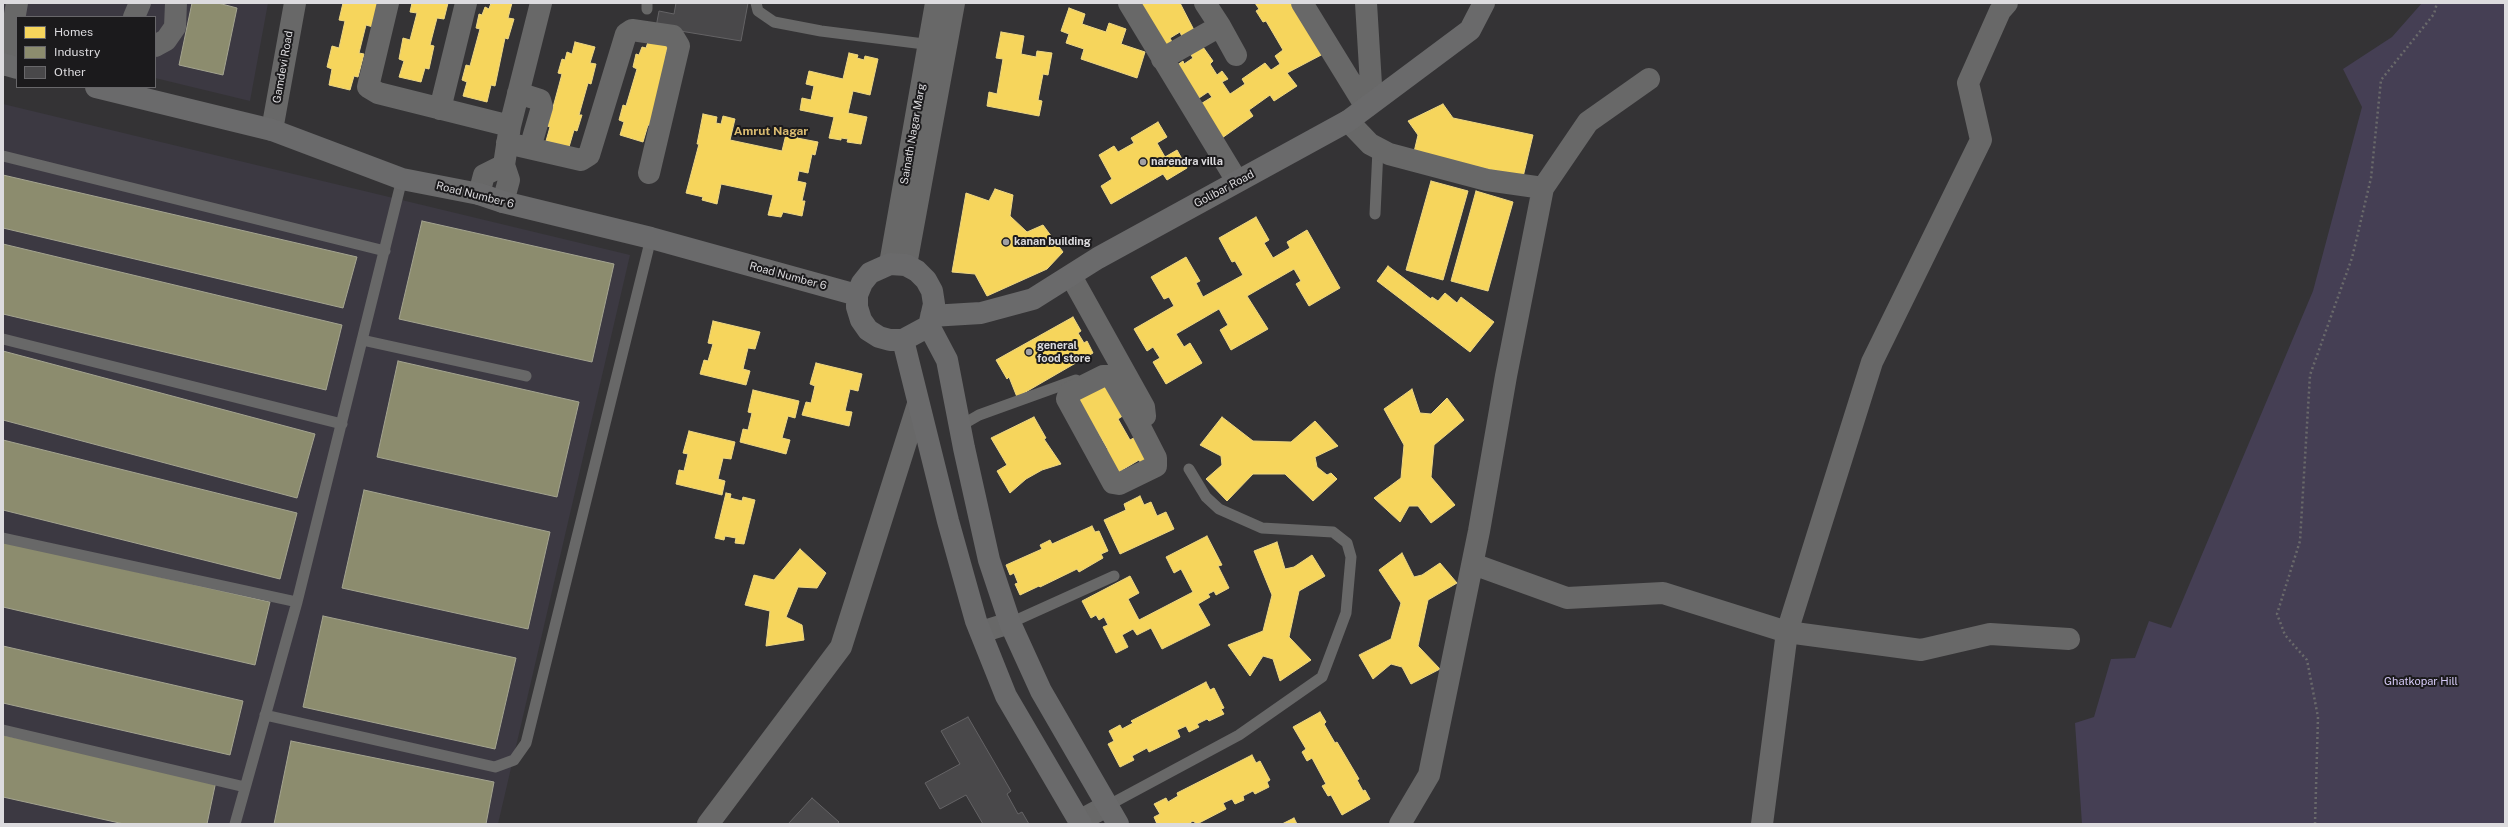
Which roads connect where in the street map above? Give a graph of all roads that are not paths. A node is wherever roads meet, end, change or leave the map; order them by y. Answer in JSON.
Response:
{"nodes":[{"id":1,"x":17,"y":3,"type":"edge"},
{"id":2,"x":140,"y":3,"type":"edge"},
{"id":3,"x":176,"y":3,"type":"edge"},
{"id":4,"x":295,"y":3,"type":"edge"},
{"id":5,"x":388,"y":3,"type":"edge"},
{"id":6,"x":466,"y":3,"type":"edge"},
{"id":7,"x":541,"y":3,"type":"edge"},
{"id":8,"x":756,"y":3,"type":"edge"},
{"id":9,"x":936,"y":3,"type":"edge"},
{"id":10,"x":954,"y":3,"type":"edge"},
{"id":11,"x":1129,"y":3,"type":"edge"},
{"id":12,"x":1205,"y":3,"type":"edge"},
{"id":13,"x":1302,"y":3,"type":"edge"},
{"id":14,"x":1366,"y":3,"type":"edge"},
{"id":15,"x":1484,"y":3,"type":"edge"},
{"id":16,"x":2007,"y":3,"type":"edge"},
{"id":17,"x":134,"y":16,"type":"edge"},
{"id":18,"x":1220,"y":26,"type":"junction"},
{"id":19,"x":156,"y":45,"type":"edge"},
{"id":20,"x":937,"y":46,"type":"junction"},
{"id":21,"x":1236,"y":55,"type":"dead end"},
{"id":22,"x":1162,"y":59,"type":"junction"},
{"id":23,"x":9,"y":66,"type":"edge"},
{"id":24,"x":1649,"y":79,"type":"dead end"},
{"id":25,"x":100,"y":88,"type":"edge"},
{"id":26,"x":518,"y":93,"type":"junction"},
{"id":27,"x":1369,"y":104,"type":"junction"},
{"id":28,"x":440,"y":109,"type":"junction"},
{"id":29,"x":1348,"y":121,"type":"junction"},
{"id":30,"x":272,"y":130,"type":"junction"},
{"id":31,"x":509,"y":134,"type":"junction"},
{"id":32,"x":530,"y":148,"type":"junction"},
{"id":33,"x":1378,"y":150,"type":"junction"},
{"id":34,"x":3,"y":156,"type":"edge"},
{"id":35,"x":504,"y":165,"type":"junction"},
{"id":36,"x":649,"y":173,"type":"dead end"},
{"id":37,"x":402,"y":178,"type":"junction"},
{"id":38,"x":1238,"y":181,"type":"junction"},
{"id":39,"x":1543,"y":188,"type":"junction"},
{"id":40,"x":479,"y":194,"type":"junction"},
{"id":41,"x":503,"y":202,"type":"junction"},
{"id":42,"x":1375,"y":214,"type":"dead end"},
{"id":43,"x":651,"y":238,"type":"junction"},
{"id":44,"x":385,"y":251,"type":"junction"},
{"id":45,"x":898,"y":265,"type":"junction"},
{"id":46,"x":1071,"y":276,"type":"junction"},
{"id":47,"x":857,"y":295,"type":"junction"},
{"id":48,"x":930,"y":321,"type":"junction"},
{"id":49,"x":3,"y":339,"type":"edge"},
{"id":50,"x":362,"y":340,"type":"junction"},
{"id":51,"x":903,"y":340,"type":"junction"},
{"id":52,"x":526,"y":376,"type":"dead end"},
{"id":53,"x":1084,"y":377,"type":"dead end"},
{"id":54,"x":918,"y":404,"type":"junction"},
{"id":55,"x":1137,"y":421,"type":"junction"},
{"id":56,"x":342,"y":424,"type":"junction"},
{"id":57,"x":960,"y":426,"type":"junction"},
{"id":58,"x":964,"y":448,"type":"junction"},
{"id":59,"x":933,"y":458,"type":"junction"},
{"id":60,"x":1189,"y":469,"type":"dead end"},
{"id":61,"x":3,"y":538,"type":"edge"},
{"id":62,"x":1473,"y":564,"type":"junction"},
{"id":63,"x":1114,"y":576,"type":"dead end"},
{"id":64,"x":297,"y":602,"type":"junction"},
{"id":65,"x":1010,"y":623,"type":"junction"},
{"id":66,"x":981,"y":632,"type":"junction"},
{"id":67,"x":1787,"y":632,"type":"junction"},
{"id":68,"x":2069,"y":639,"type":"dead end"},
{"id":69,"x":265,"y":714,"type":"junction"},
{"id":70,"x":3,"y":730,"type":"edge"},
{"id":71,"x":245,"y":787,"type":"junction"},
{"id":72,"x":1113,"y":815,"type":"edge"},
{"id":73,"x":1080,"y":823,"type":"edge"},
{"id":74,"x":235,"y":824,"type":"edge"},
{"id":75,"x":708,"y":824,"type":"edge"},
{"id":76,"x":1400,"y":824,"type":"edge"},
{"id":77,"x":1762,"y":824,"type":"edge"}],
"edges":[{"from":1,"to":23,"type":"street"},
{"from":2,"to":17,"type":"street"},
{"from":3,"to":19,"type":"street"},
{"from":4,"to":30,"type":"street","name":"Gamdevi Road"},
{"from":5,"to":28,"type":"street"},
{"from":6,"to":28,"type":"street"},
{"from":7,"to":26,"type":"street"},
{"from":8,"to":20,"type":"lane"},
{"from":9,"to":20,"type":"street","name":"Sainath Nagar Marg"},
{"from":10,"to":20,"type":"street"},
{"from":11,"to":22,"type":"street"},
{"from":12,"to":18,"type":"street"},
{"from":13,"to":27,"type":"street"},
{"from":14,"to":27,"type":"street"},
{"from":15,"to":27,"type":"street","name":"Golibar Road"},
{"from":16,"to":67,"type":"street"},
{"from":18,"to":21,"type":"street"},
{"from":18,"to":22,"type":"street"},
{"from":20,"to":45,"type":"street","name":"Sainath Nagar Marg"},
{"from":22,"to":38,"type":"street"},
{"from":24,"to":39,"type":"street"},
{"from":25,"to":30,"type":"street","name":"Road Number 6"},
{"from":26,"to":31,"type":"street"},
{"from":26,"to":32,"type":"street"},
{"from":27,"to":29,"type":"street","name":"Golibar Road"},
{"from":28,"to":31,"type":"street"},
{"from":29,"to":33,"type":"street"},
{"from":29,"to":38,"type":"street","name":"Golibar Road"},
{"from":30,"to":37,"type":"street","name":"Road Number 6"},
{"from":31,"to":32,"type":"street"},
{"from":31,"to":35,"type":"street"},
{"from":32,"to":36,"type":"street"},
{"from":33,"to":39,"type":"street"},
{"from":33,"to":42,"type":"lane"},
{"from":34,"to":44,"type":"lane"},
{"from":35,"to":40,"type":"street"},
{"from":35,"to":41,"type":"street"},
{"from":37,"to":40,"type":"street","name":"Road Number 6"},
{"from":37,"to":44,"type":"lane"},
{"from":38,"to":46,"type":"street","name":"Golibar Road"},
{"from":39,"to":62,"type":"street"},
{"from":40,"to":41,"type":"street","name":"Road Number 6"},
{"from":41,"to":43,"type":"street","name":"Road Number 6"},
{"from":43,"to":47,"type":"street","name":"Road Number 6"},
{"from":43,"to":69,"type":"lane"},
{"from":44,"to":50,"type":"lane"},
{"from":45,"to":47,"type":"street"},
{"from":45,"to":48,"type":"street"},
{"from":46,"to":48,"type":"street","name":"Golibar Road"},
{"from":46,"to":55,"type":"street"},
{"from":47,"to":51,"type":"street"},
{"from":48,"to":51,"type":"street","name":"Golibar Road"},
{"from":48,"to":57,"type":"street"},
{"from":49,"to":56,"type":"lane"},
{"from":50,"to":52,"type":"lane"},
{"from":50,"to":56,"type":"lane"},
{"from":51,"to":54,"type":"street"},
{"from":53,"to":57,"type":"lane"},
{"from":54,"to":59,"type":"street"},
{"from":54,"to":75,"type":"street"},
{"from":55,"to":55,"type":"street"},
{"from":56,"to":64,"type":"lane"},
{"from":57,"to":58,"type":"street"},
{"from":58,"to":59,"type":"street"},
{"from":58,"to":65,"type":"street"},
{"from":59,"to":66,"type":"street"},
{"from":60,"to":72,"type":"lane"},
{"from":61,"to":64,"type":"lane"},
{"from":62,"to":67,"type":"street"},
{"from":62,"to":76,"type":"street"},
{"from":63,"to":65,"type":"lane"},
{"from":64,"to":69,"type":"lane"},
{"from":65,"to":66,"type":"street"},
{"from":65,"to":72,"type":"street"},
{"from":66,"to":73,"type":"street"},
{"from":67,"to":68,"type":"street"},
{"from":67,"to":77,"type":"street"},
{"from":69,"to":71,"type":"lane"},
{"from":70,"to":71,"type":"lane"},
{"from":71,"to":74,"type":"lane"},
{"from":72,"to":73,"type":"street"}]}
